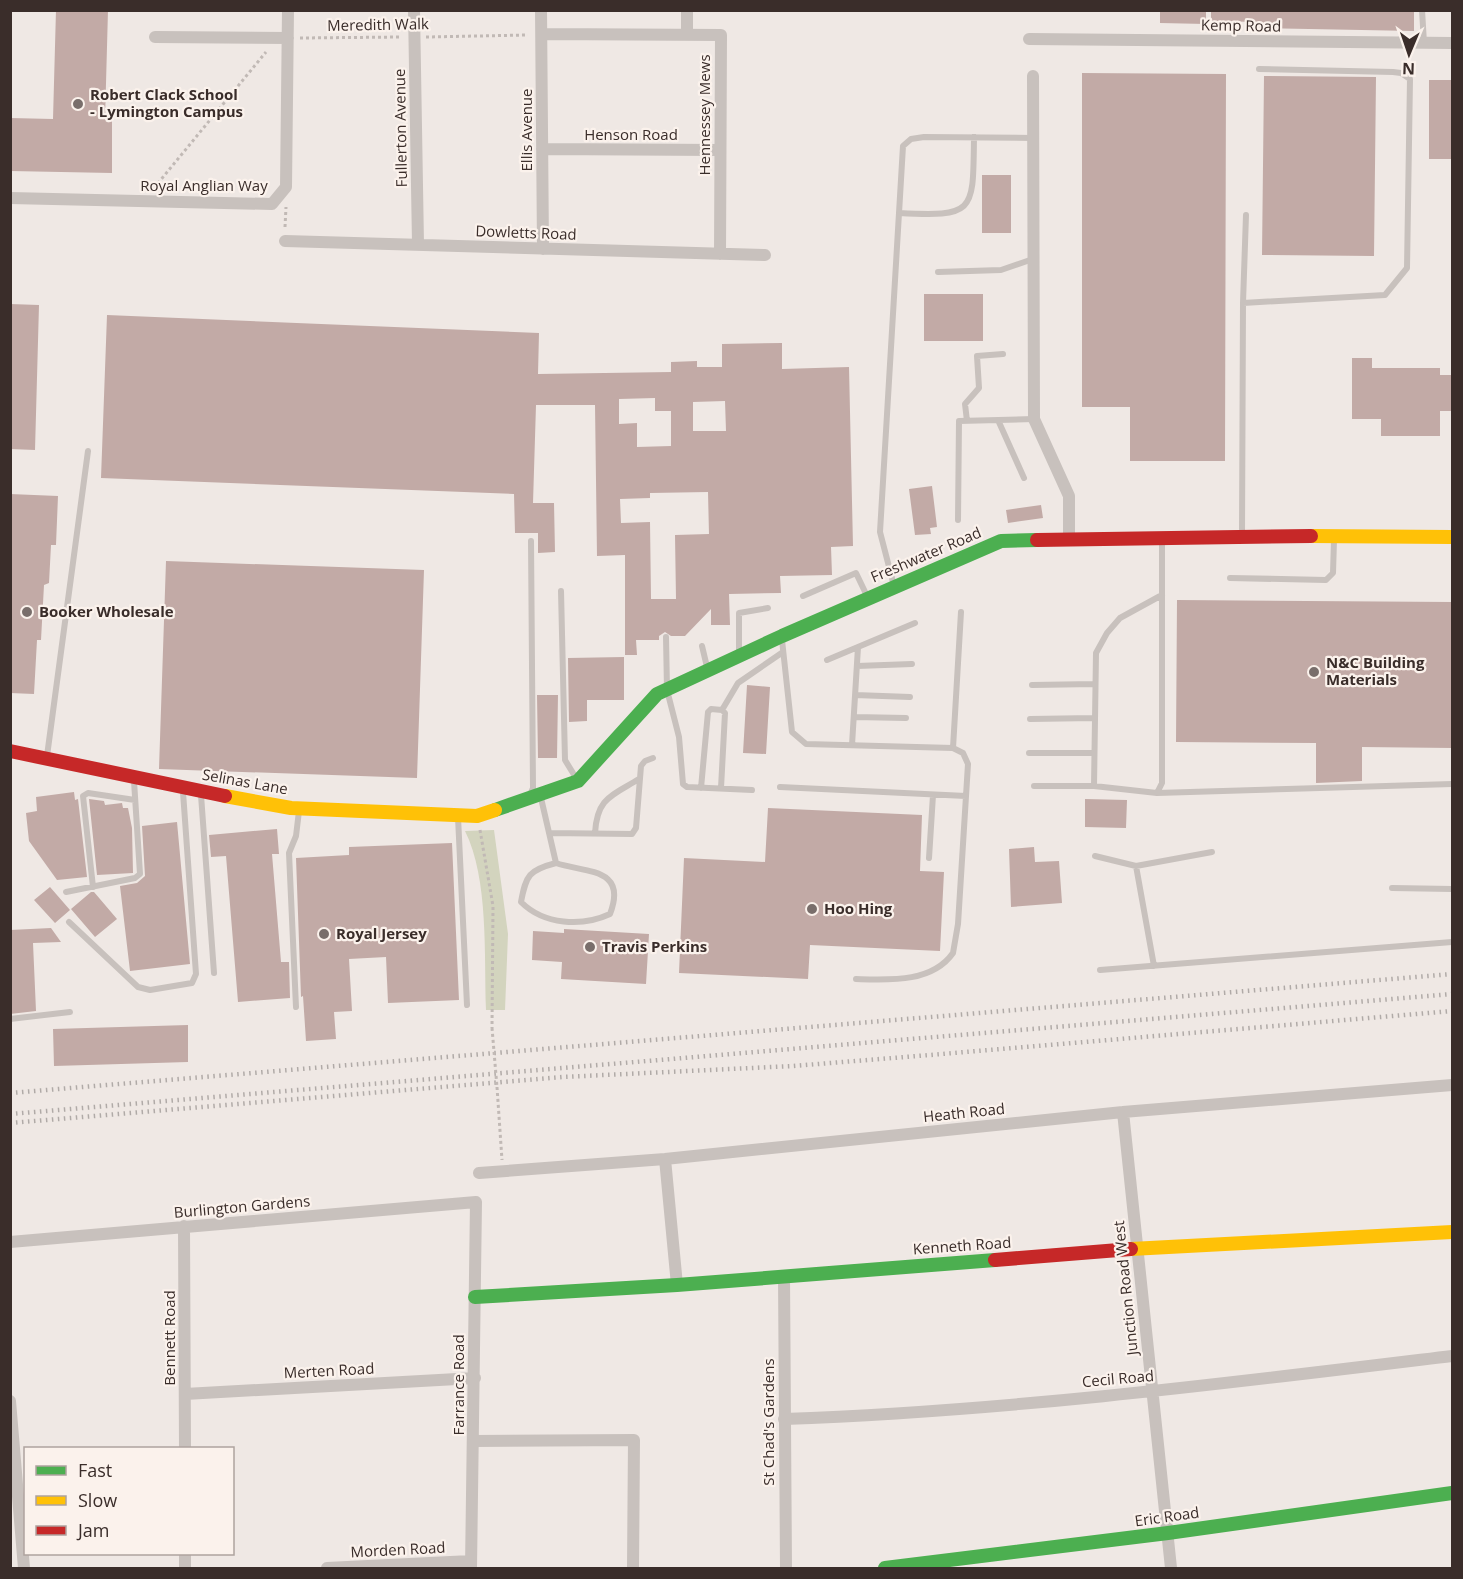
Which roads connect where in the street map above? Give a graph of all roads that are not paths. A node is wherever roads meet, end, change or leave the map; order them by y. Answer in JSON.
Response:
{"nodes":[{"id":1,"x":288,"y":10,"type":"edge"},
{"id":2,"x":414,"y":10,"type":"edge"},
{"id":3,"x":541,"y":10,"type":"edge"},
{"id":4,"x":687,"y":10,"type":"edge"},
{"id":5,"x":1422,"y":10,"type":"edge"},
{"id":6,"x":542,"y":34,"type":"junction"},
{"id":7,"x":687,"y":34,"type":"junction"},
{"id":8,"x":155,"y":37,"type":"dead end"},
{"id":9,"x":282,"y":38,"type":"junction"},
{"id":10,"x":1029,"y":39,"type":"dead end"},
{"id":11,"x":1424,"y":43,"type":"junction"},
{"id":12,"x":1452,"y":43,"type":"edge"},
{"id":13,"x":1259,"y":69,"type":"dead end"},
{"id":14,"x":1033,"y":76,"type":"dead end"},
{"id":15,"x":974,"y":137,"type":"junction"},
{"id":16,"x":1033,"y":138,"type":"junction"},
{"id":17,"x":542,"y":150,"type":"junction"},
{"id":18,"x":720,"y":150,"type":"junction"},
{"id":19,"x":10,"y":198,"type":"edge"},
{"id":20,"x":899,"y":213,"type":"junction"},
{"id":21,"x":1246,"y":215,"type":"dead end"},
{"id":22,"x":285,"y":241,"type":"road end"},
{"id":23,"x":418,"y":244,"type":"junction"},
{"id":24,"x":543,"y":249,"type":"junction"},
{"id":25,"x":720,"y":254,"type":"junction"},
{"id":26,"x":765,"y":255,"type":"dead end"},
{"id":27,"x":1034,"y":259,"type":"junction"},
{"id":28,"x":938,"y":272,"type":"dead end"},
{"id":29,"x":1244,"y":303,"type":"junction"},
{"id":30,"x":1003,"y":354,"type":"dead end"},
{"id":31,"x":1034,"y":419,"type":"junction"},
{"id":32,"x":998,"y":420,"type":"junction"},
{"id":33,"x":968,"y":421,"type":"junction"},
{"id":34,"x":88,"y":451,"type":"dead end"},
{"id":35,"x":1024,"y":478,"type":"dead end"},
{"id":36,"x":958,"y":520,"type":"dead end"},
{"id":37,"x":1242,"y":536,"type":"junction"},
{"id":38,"x":1335,"y":536,"type":"junction"},
{"id":39,"x":1452,"y":537,"type":"edge"},
{"id":40,"x":1162,"y":538,"type":"junction"},
{"id":41,"x":1069,"y":540,"type":"junction"},
{"id":42,"x":531,"y":541,"type":"dead end"},
{"id":43,"x":1230,"y":578,"type":"dead end"},
{"id":44,"x":894,"y":587,"type":"junction"},
{"id":45,"x":561,"y":591,"type":"dead end"},
{"id":46,"x":1162,"y":595,"type":"junction"},
{"id":47,"x":803,"y":596,"type":"dead end"},
{"id":48,"x":868,"y":598,"type":"junction"},
{"id":49,"x":768,"y":608,"type":"dead end"},
{"id":50,"x":961,"y":612,"type":"dead end"},
{"id":51,"x":915,"y":622,"type":"dead end"},
{"id":52,"x":782,"y":636,"type":"junction"},
{"id":53,"x":666,"y":638,"type":"dead end"},
{"id":54,"x":702,"y":646,"type":"dead end"},
{"id":55,"x":858,"y":647,"type":"junction"},
{"id":56,"x":783,"y":652,"type":"junction"},
{"id":57,"x":739,"y":656,"type":"junction"},
{"id":58,"x":827,"y":660,"type":"dead end"},
{"id":59,"x":912,"y":664,"type":"dead end"},
{"id":60,"x":857,"y":666,"type":"junction"},
{"id":61,"x":708,"y":671,"type":"junction"},
{"id":62,"x":1095,"y":684,"type":"junction"},
{"id":63,"x":1032,"y":685,"type":"dead end"},
{"id":64,"x":666,"y":690,"type":"junction"},
{"id":65,"x":855,"y":695,"type":"junction"},
{"id":66,"x":910,"y":697,"type":"dead end"},
{"id":67,"x":722,"y":710,"type":"junction"},
{"id":68,"x":854,"y":717,"type":"junction"},
{"id":69,"x":906,"y":718,"type":"dead end"},
{"id":70,"x":1094,"y":718,"type":"junction"},
{"id":71,"x":1030,"y":719,"type":"dead end"},
{"id":72,"x":852,"y":745,"type":"junction"},
{"id":73,"x":953,"y":748,"type":"junction"},
{"id":74,"x":10,"y":751,"type":"edge"},
{"id":75,"x":1029,"y":753,"type":"dead end"},
{"id":76,"x":1093,"y":753,"type":"junction"},
{"id":77,"x":653,"y":758,"type":"dead end"},
{"id":78,"x":46,"y":759,"type":"junction"},
{"id":79,"x":134,"y":778,"type":"junction"},
{"id":80,"x":639,"y":779,"type":"junction"},
{"id":81,"x":578,"y":781,"type":"junction"},
{"id":82,"x":1452,"y":784,"type":"edge"},
{"id":83,"x":1034,"y":786,"type":"dead end"},
{"id":84,"x":1094,"y":786,"type":"junction"},
{"id":85,"x":780,"y":787,"type":"dead end"},
{"id":86,"x":183,"y":788,"type":"junction"},
{"id":87,"x":701,"y":788,"type":"junction"},
{"id":88,"x":721,"y":789,"type":"junction"},
{"id":89,"x":752,"y":790,"type":"dead end"},
{"id":90,"x":201,"y":792,"type":"junction"},
{"id":91,"x":1157,"y":793,"type":"junction"},
{"id":92,"x":933,"y":795,"type":"junction"},
{"id":93,"x":535,"y":796,"type":"junction"},
{"id":94,"x":966,"y":796,"type":"junction"},
{"id":95,"x":135,"y":800,"type":"junction"},
{"id":96,"x":300,"y":808,"type":"junction"},
{"id":97,"x":477,"y":816,"type":"joint"},
{"id":98,"x":458,"y":817,"type":"junction"},
{"id":99,"x":549,"y":832,"type":"junction"},
{"id":100,"x":595,"y":833,"type":"junction"},
{"id":101,"x":1212,"y":852,"type":"dead end"},
{"id":102,"x":1095,"y":856,"type":"dead end"},
{"id":103,"x":929,"y":858,"type":"dead end"},
{"id":104,"x":556,"y":863,"type":"junction"},
{"id":105,"x":1136,"y":866,"type":"junction"},
{"id":106,"x":93,"y":886,"type":"junction"},
{"id":107,"x":1392,"y":888,"type":"dead end"},
{"id":108,"x":1452,"y":889,"type":"edge"},
{"id":109,"x":66,"y":892,"type":"dead end"},
{"id":110,"x":69,"y":922,"type":"dead end"},
{"id":111,"x":1452,"y":942,"type":"edge"},
{"id":112,"x":1154,"y":966,"type":"junction"},
{"id":113,"x":1100,"y":970,"type":"dead end"},
{"id":114,"x":214,"y":973,"type":"dead end"},
{"id":115,"x":856,"y":979,"type":"dead end"},
{"id":116,"x":467,"y":1005,"type":"dead end"},
{"id":117,"x":296,"y":1006,"type":"dead end"},
{"id":118,"x":70,"y":1012,"type":"dead end"},
{"id":119,"x":10,"y":1019,"type":"edge"},
{"id":120,"x":1452,"y":1085,"type":"edge"},
{"id":121,"x":1123,"y":1112,"type":"junction"},
{"id":122,"x":665,"y":1159,"type":"junction"},
{"id":123,"x":479,"y":1173,"type":"dead end"},
{"id":124,"x":476,"y":1202,"type":"joint"},
{"id":125,"x":184,"y":1227,"type":"junction"},
{"id":126,"x":1452,"y":1232,"type":"edge"},
{"id":127,"x":10,"y":1242,"type":"edge"},
{"id":128,"x":1137,"y":1249,"type":"junction"},
{"id":129,"x":784,"y":1276,"type":"junction"},
{"id":130,"x":677,"y":1286,"type":"junction"},
{"id":131,"x":475,"y":1297,"type":"junction"},
{"id":132,"x":1452,"y":1356,"type":"edge"},
{"id":133,"x":475,"y":1378,"type":"junction"},
{"id":134,"x":1151,"y":1392,"type":"junction"},
{"id":135,"x":185,"y":1394,"type":"junction"},
{"id":136,"x":10,"y":1401,"type":"edge"},
{"id":137,"x":784,"y":1419,"type":"junction"},
{"id":138,"x":474,"y":1441,"type":"junction"},
{"id":139,"x":185,"y":1447,"type":"edge"},
{"id":140,"x":1452,"y":1493,"type":"edge"},
{"id":141,"x":1168,"y":1533,"type":"junction"},
{"id":142,"x":471,"y":1565,"type":"edge"},
{"id":143,"x":896,"y":1568,"type":"edge"},
{"id":144,"x":24,"y":1569,"type":"edge"},
{"id":145,"x":327,"y":1569,"type":"edge"},
{"id":146,"x":633,"y":1569,"type":"edge"},
{"id":147,"x":786,"y":1569,"type":"edge"},
{"id":148,"x":885,"y":1569,"type":"edge"},
{"id":149,"x":1172,"y":1569,"type":"edge"}],
"edges":[{"from":1,"to":9,"type":"street","name":"Royal Anglian Way"},
{"from":2,"to":23,"type":"street","name":"Fullerton Avenue"},
{"from":3,"to":6,"type":"street","name":"Ellis Avenue"},
{"from":4,"to":7,"type":"street","name":"Hennessey Mews"},
{"from":5,"to":11,"type":"lane"},
{"from":6,"to":7,"type":"street"},
{"from":6,"to":17,"type":"street","name":"Ellis Avenue"},
{"from":7,"to":18,"type":"street","name":"Hennessey Mews"},
{"from":8,"to":9,"type":"street"},
{"from":9,"to":19,"type":"street","name":"Royal Anglian Way"},
{"from":10,"to":11,"type":"street","name":"Kemp Road"},
{"from":11,"to":12,"type":"street","name":"Kemp Road"},
{"from":13,"to":29,"type":"lane"},
{"from":14,"to":16,"type":"street"},
{"from":15,"to":16,"type":"lane"},
{"from":15,"to":20,"type":"lane"},
{"from":15,"to":20,"type":"lane"},
{"from":16,"to":27,"type":"street"},
{"from":17,"to":18,"type":"street","name":"Henson Road"},
{"from":17,"to":24,"type":"street","name":"Ellis Avenue"},
{"from":18,"to":25,"type":"street","name":"Hennessey Mews"},
{"from":20,"to":44,"type":"lane"},
{"from":21,"to":29,"type":"lane"},
{"from":22,"to":23,"type":"street","name":"Dowletts Road"},
{"from":23,"to":24,"type":"street","name":"Dowletts Road"},
{"from":24,"to":25,"type":"street","name":"Dowletts Road"},
{"from":25,"to":26,"type":"street","name":"Dowletts Road"},
{"from":27,"to":28,"type":"lane"},
{"from":27,"to":31,"type":"street"},
{"from":29,"to":37,"type":"lane"},
{"from":30,"to":33,"type":"lane"},
{"from":31,"to":32,"type":"lane"},
{"from":31,"to":41,"type":"street"},
{"from":32,"to":33,"type":"lane"},
{"from":32,"to":35,"type":"lane"},
{"from":33,"to":36,"type":"lane"},
{"from":34,"to":78,"type":"lane"},
{"from":37,"to":38,"type":"street","name":"Freshwater Road"},
{"from":37,"to":40,"type":"street","name":"Freshwater Road"},
{"from":38,"to":39,"type":"street","name":"Freshwater Road"},
{"from":38,"to":43,"type":"lane"},
{"from":40,"to":41,"type":"street","name":"Freshwater Road"},
{"from":40,"to":46,"type":"lane"},
{"from":41,"to":44,"type":"street","name":"Freshwater Road"},
{"from":42,"to":93,"type":"lane"},
{"from":44,"to":48,"type":"street","name":"Freshwater Road"},
{"from":45,"to":81,"type":"lane"},
{"from":46,"to":62,"type":"lane"},
{"from":46,"to":91,"type":"lane"},
{"from":47,"to":48,"type":"lane"},
{"from":48,"to":52,"type":"street","name":"Freshwater Road"},
{"from":49,"to":57,"type":"lane"},
{"from":50,"to":73,"type":"lane"},
{"from":51,"to":55,"type":"lane"},
{"from":52,"to":56,"type":"lane"},
{"from":52,"to":57,"type":"street","name":"Freshwater Road"},
{"from":53,"to":64,"type":"lane"},
{"from":54,"to":61,"type":"lane"},
{"from":55,"to":58,"type":"lane"},
{"from":55,"to":60,"type":"lane"},
{"from":56,"to":67,"type":"lane"},
{"from":56,"to":72,"type":"lane"},
{"from":57,"to":61,"type":"street","name":"Freshwater Road"},
{"from":59,"to":60,"type":"lane"},
{"from":60,"to":65,"type":"lane"},
{"from":61,"to":64,"type":"street","name":"Freshwater Road"},
{"from":62,"to":63,"type":"lane"},
{"from":62,"to":70,"type":"lane"},
{"from":64,"to":81,"type":"street","name":"Freshwater Road"},
{"from":64,"to":87,"type":"lane"},
{"from":65,"to":66,"type":"lane"},
{"from":65,"to":68,"type":"lane"},
{"from":67,"to":87,"type":"lane"},
{"from":67,"to":88,"type":"lane"},
{"from":68,"to":69,"type":"lane"},
{"from":68,"to":72,"type":"lane"},
{"from":70,"to":71,"type":"lane"},
{"from":70,"to":76,"type":"lane"},
{"from":72,"to":73,"type":"lane"},
{"from":73,"to":94,"type":"lane"},
{"from":74,"to":78,"type":"street","name":"Selinas Lane"},
{"from":75,"to":76,"type":"lane"},
{"from":76,"to":84,"type":"lane"},
{"from":77,"to":80,"type":"lane"},
{"from":78,"to":79,"type":"street","name":"Selinas Lane"},
{"from":79,"to":86,"type":"street","name":"Selinas Lane"},
{"from":79,"to":95,"type":"lane"},
{"from":80,"to":100,"type":"lane"},
{"from":80,"to":100,"type":"lane"},
{"from":81,"to":93,"type":"street","name":"Freshwater Road"},
{"from":82,"to":91,"type":"lane"},
{"from":83,"to":84,"type":"lane"},
{"from":84,"to":91,"type":"lane"},
{"from":85,"to":92,"type":"lane"},
{"from":86,"to":90,"type":"street","name":"Selinas Lane"},
{"from":86,"to":110,"type":"lane"},
{"from":87,"to":88,"type":"lane"},
{"from":88,"to":89,"type":"lane"},
{"from":90,"to":96,"type":"street","name":"Selinas Lane"},
{"from":90,"to":114,"type":"lane"},
{"from":92,"to":94,"type":"lane"},
{"from":92,"to":103,"type":"lane"},
{"from":93,"to":97,"type":"street","name":"Freshwater Road"},
{"from":93,"to":99,"type":"lane"},
{"from":94,"to":115,"type":"lane"},
{"from":95,"to":106,"type":"lane"},
{"from":95,"to":106,"type":"lane"},
{"from":96,"to":98,"type":"street","name":"Selinas Lane"},
{"from":96,"to":117,"type":"lane"},
{"from":97,"to":98,"type":"street","name":"Selinas Lane"},
{"from":98,"to":116,"type":"lane"},
{"from":99,"to":100,"type":"lane"},
{"from":99,"to":104,"type":"lane"},
{"from":101,"to":105,"type":"lane"},
{"from":102,"to":105,"type":"lane"},
{"from":104,"to":104,"type":"lane"},
{"from":105,"to":112,"type":"lane"},
{"from":106,"to":109,"type":"lane"},
{"from":107,"to":108,"type":"lane"},
{"from":111,"to":112,"type":"lane"},
{"from":112,"to":113,"type":"lane"},
{"from":118,"to":119,"type":"lane"},
{"from":120,"to":121,"type":"street","name":"Heath Road"},
{"from":121,"to":122,"type":"street","name":"Heath Road"},
{"from":121,"to":128,"type":"street","name":"Junction Road West"},
{"from":122,"to":123,"type":"street","name":"Heath Road"},
{"from":122,"to":130,"type":"street"},
{"from":124,"to":125,"type":"street","name":"Burlington Gardens"},
{"from":124,"to":131,"type":"street","name":"Farrance Road"},
{"from":125,"to":127,"type":"street","name":"Burlington Gardens"},
{"from":125,"to":135,"type":"street","name":"Bennett Road"},
{"from":126,"to":128,"type":"street","name":"Kenneth Road"},
{"from":128,"to":129,"type":"street","name":"Kenneth Road"},
{"from":128,"to":134,"type":"street","name":"Junction Road West"},
{"from":129,"to":130,"type":"street","name":"Kenneth Road"},
{"from":129,"to":137,"type":"street","name":"St Chad's Gardens"},
{"from":130,"to":131,"type":"street","name":"Kenneth Road"},
{"from":131,"to":133,"type":"street","name":"Farrance Road"},
{"from":132,"to":134,"type":"street","name":"Cecil Road"},
{"from":133,"to":135,"type":"street","name":"Merten Road"},
{"from":133,"to":138,"type":"street","name":"Farrance Road"},
{"from":134,"to":137,"type":"street","name":"Cecil Road"},
{"from":134,"to":141,"type":"street","name":"Junction Road West"},
{"from":135,"to":139,"type":"street","name":"Bennett Road"},
{"from":136,"to":144,"type":"street"},
{"from":137,"to":147,"type":"street","name":"St Chad's Gardens"},
{"from":138,"to":142,"type":"street","name":"Farrance Road"},
{"from":138,"to":146,"type":"street"},
{"from":140,"to":141,"type":"street","name":"Eric Road"},
{"from":141,"to":143,"type":"street","name":"Eric Road"},
{"from":141,"to":149,"type":"street","name":"Junction Road West"},
{"from":142,"to":145,"type":"street","name":"Morden Road"},
{"from":143,"to":148,"type":"street","name":"Eric Road"}]}
